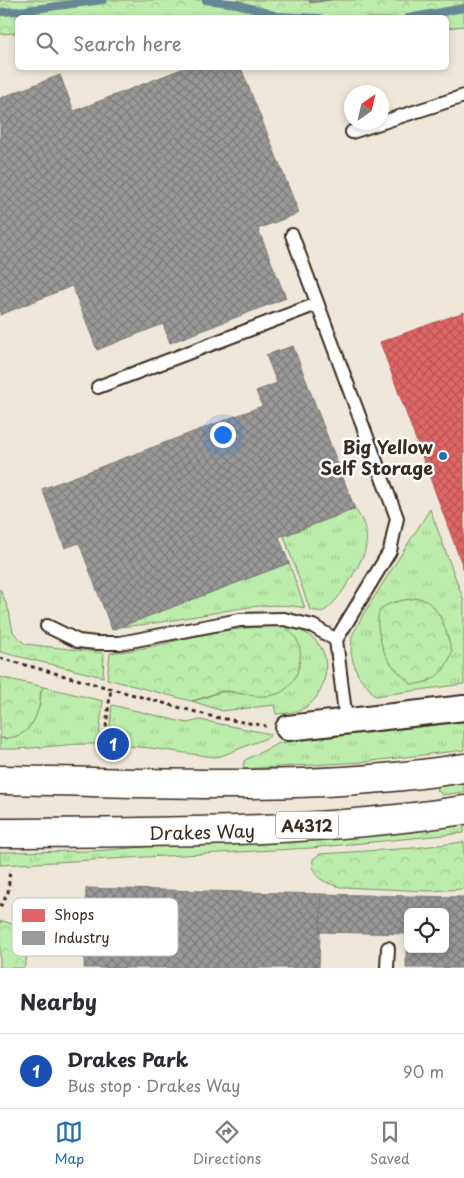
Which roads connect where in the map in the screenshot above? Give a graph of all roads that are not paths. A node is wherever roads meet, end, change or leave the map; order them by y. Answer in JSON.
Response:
{"nodes":[{"id":1,"x":464,"y":96,"type":"edge"},
{"id":2,"x":352,"y":132,"type":"dead end"},
{"id":3,"x":292,"y":235,"type":"dead end"},
{"id":4,"x":317,"y":304,"type":"junction"},
{"id":5,"x":98,"y":387,"type":"dead end"},
{"id":6,"x":47,"y":626,"type":"dead end"},
{"id":7,"x":336,"y":640,"type":"junction"},
{"id":8,"x":464,"y":708,"type":"edge"},
{"id":9,"x":346,"y":721,"type":"junction"},
{"id":10,"x":288,"y":728,"type":"road end"},
{"id":11,"x":464,"y":768,"type":"edge"},
{"id":12,"x":0,"y":780,"type":"edge"},
{"id":13,"x":464,"y":810,"type":"edge"},
{"id":14,"x":0,"y":833,"type":"edge"},
{"id":15,"x":388,"y":948,"type":"dead end"},
{"id":16,"x":387,"y":968,"type":"edge"}],
"edges":[{"from":1,"to":2,"type":"lane"},
{"from":3,"to":4,"type":"lane"},
{"from":4,"to":5,"type":"lane"},
{"from":4,"to":7,"type":"lane"},
{"from":6,"to":7,"type":"lane"},
{"from":7,"to":9,"type":"lane"},
{"from":8,"to":9,"type":"street"},
{"from":9,"to":10,"type":"street"},
{"from":11,"to":12,"type":"main road"},
{"from":13,"to":14,"type":"main road","name":"Drakes Way","number":"A4312"},
{"from":15,"to":16,"type":"lane"}]}
